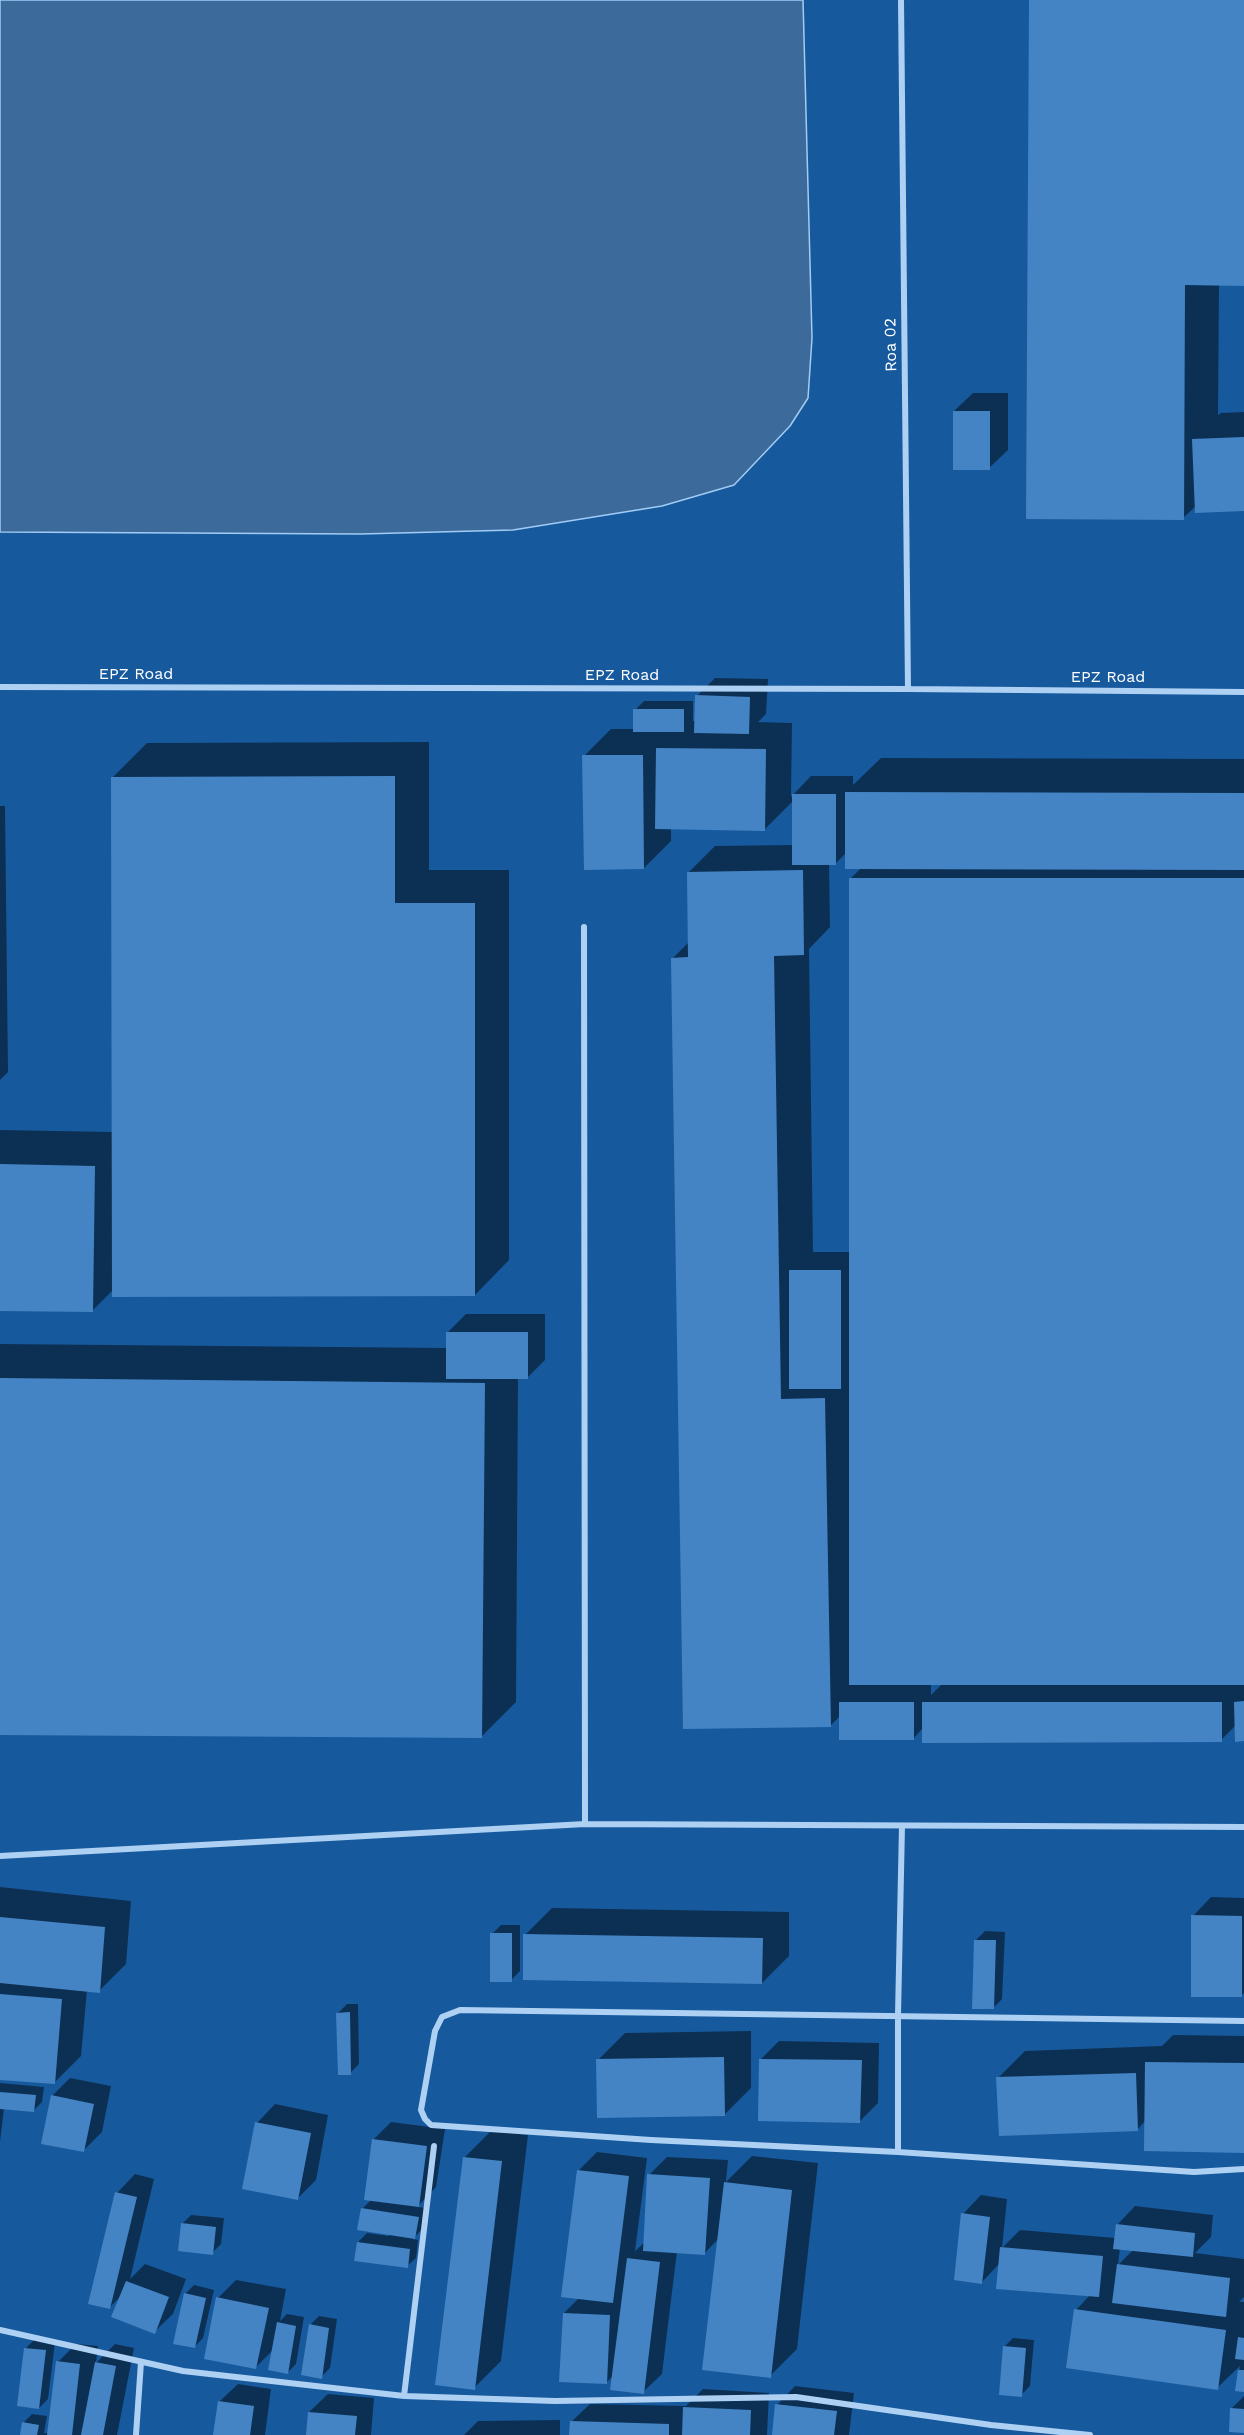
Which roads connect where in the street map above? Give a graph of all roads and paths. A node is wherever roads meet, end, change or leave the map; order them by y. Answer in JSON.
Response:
{"nodes":[{"id":1,"x":901,"y":0,"type":"edge"},
{"id":2,"x":0,"y":687,"type":"edge"},
{"id":3,"x":908,"y":689,"type":"junction"},
{"id":4,"x":1244,"y":692,"type":"edge"},
{"id":5,"x":584,"y":927,"type":"dead end"},
{"id":6,"x":585,"y":1824,"type":"junction"},
{"id":7,"x":902,"y":1826,"type":"junction"},
{"id":8,"x":1244,"y":1827,"type":"edge"},
{"id":9,"x":0,"y":1857,"type":"edge"},
{"id":10,"x":898,"y":2015,"type":"junction"},
{"id":11,"x":1244,"y":2021,"type":"edge"},
{"id":12,"x":434,"y":2146,"type":"dead end"},
{"id":13,"x":898,"y":2152,"type":"junction"},
{"id":14,"x":1244,"y":2169,"type":"edge"},
{"id":15,"x":0,"y":2330,"type":"edge"},
{"id":16,"x":141,"y":2362,"type":"junction"},
{"id":17,"x":404,"y":2396,"type":"junction"},
{"id":18,"x":136,"y":2435,"type":"edge"},
{"id":19,"x":1090,"y":2435,"type":"edge"}],
"edges":[{"from":1,"to":3,"type":"street","name":"Roa 02"},
{"from":2,"to":3,"type":"street","name":"EPZ Road"},
{"from":3,"to":4,"type":"street","name":"EPZ Road"},
{"from":5,"to":6,"type":"street"},
{"from":6,"to":7,"type":"street"},
{"from":6,"to":9,"type":"street"},
{"from":7,"to":8,"type":"street"},
{"from":7,"to":10,"type":"street"},
{"from":10,"to":11,"type":"street"},
{"from":10,"to":13,"type":"street"},
{"from":10,"to":13,"type":"street"},
{"from":12,"to":17,"type":"street"},
{"from":13,"to":14,"type":"street"},
{"from":15,"to":16,"type":"street"},
{"from":16,"to":17,"type":"street"},
{"from":16,"to":18,"type":"street"},
{"from":17,"to":19,"type":"street"}]}
